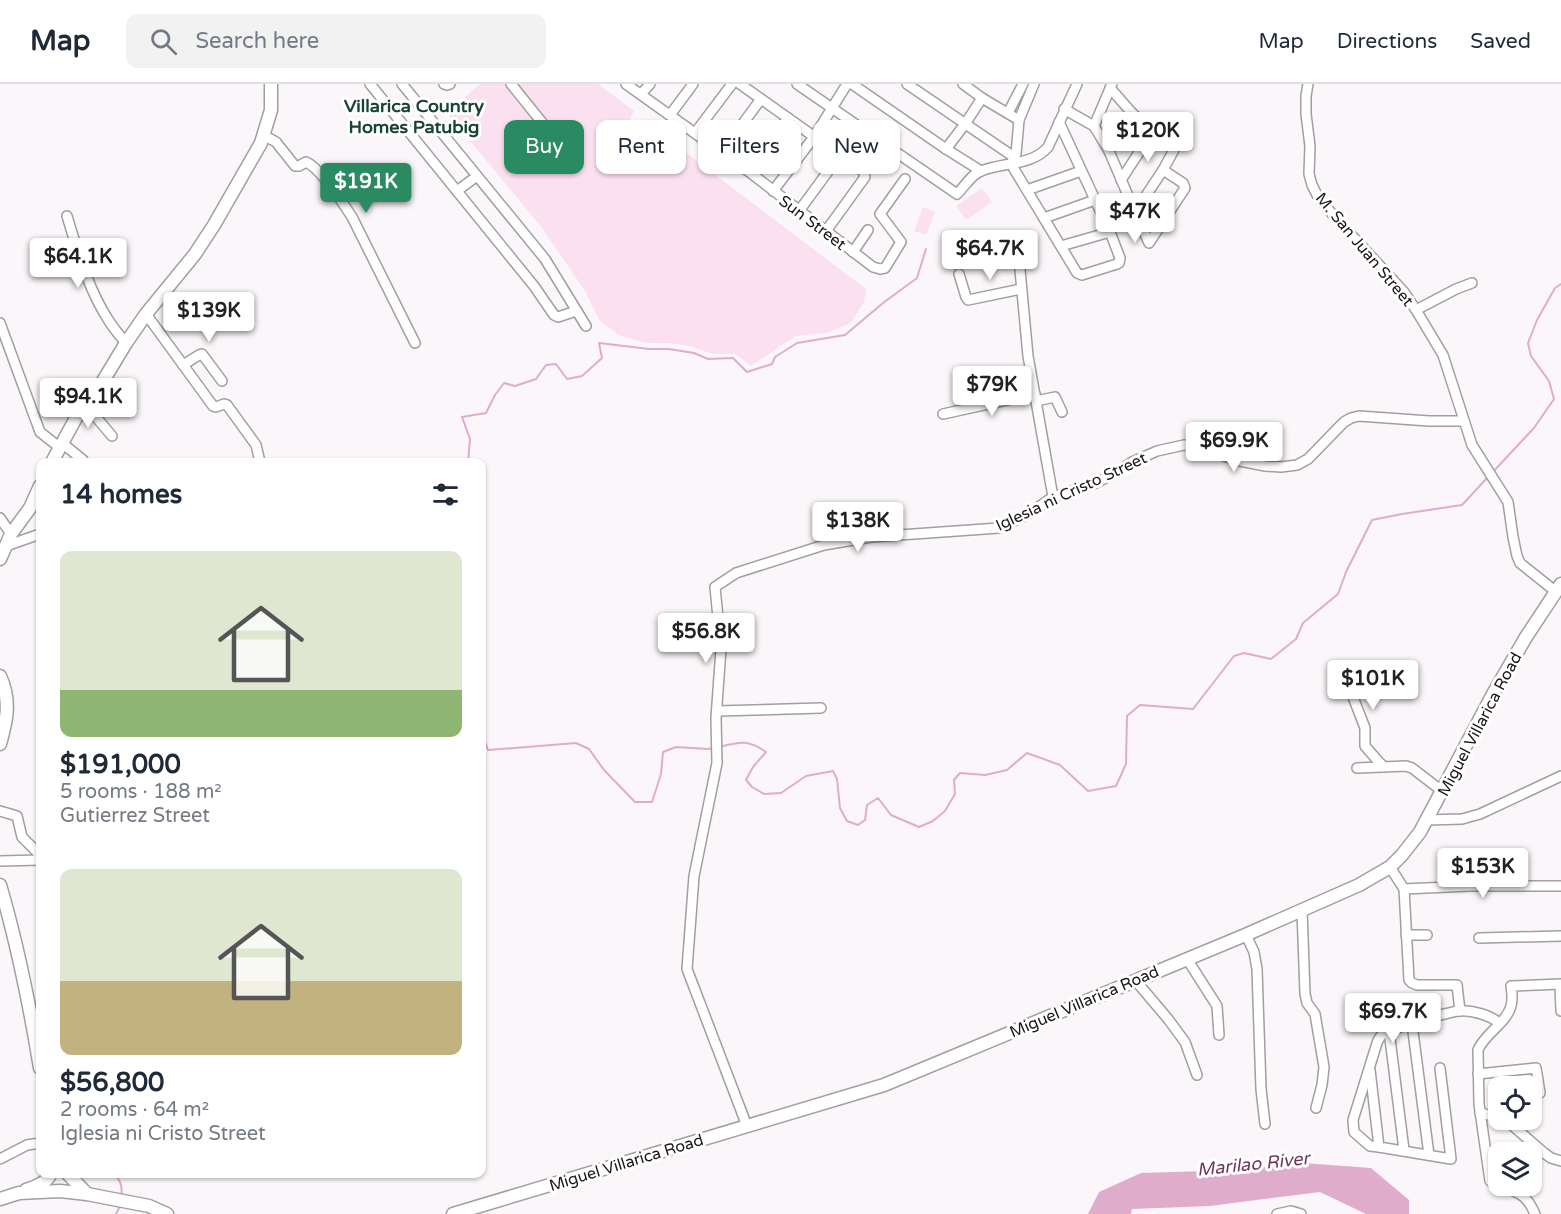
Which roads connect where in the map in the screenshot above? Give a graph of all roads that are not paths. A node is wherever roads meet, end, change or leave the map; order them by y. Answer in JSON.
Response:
{"nodes":[{"id":1,"x":271,"y":84,"type":"edge"},
{"id":2,"x":370,"y":84,"type":"edge"},
{"id":3,"x":402,"y":84,"type":"edge"},
{"id":4,"x":444,"y":84,"type":"edge"},
{"id":5,"x":450,"y":84,"type":"edge"},
{"id":6,"x":511,"y":84,"type":"edge"},
{"id":7,"x":627,"y":84,"type":"edge"},
{"id":8,"x":650,"y":84,"type":"edge"},
{"id":9,"x":693,"y":84,"type":"edge"},
{"id":10,"x":732,"y":84,"type":"edge"},
{"id":11,"x":740,"y":84,"type":"edge"},
{"id":12,"x":797,"y":84,"type":"edge"},
{"id":13,"x":847,"y":84,"type":"edge"},
{"id":14,"x":852,"y":84,"type":"edge"},
{"id":15,"x":907,"y":84,"type":"edge"},
{"id":16,"x":963,"y":84,"type":"edge"},
{"id":17,"x":1077,"y":84,"type":"edge"},
{"id":18,"x":1308,"y":84,"type":"edge"},
{"id":19,"x":1111,"y":86,"type":"edge"},
{"id":20,"x":1025,"y":87,"type":"edge"},
{"id":21,"x":641,"y":94,"type":"junction"},
{"id":22,"x":982,"y":98,"type":"junction"},
{"id":23,"x":761,"y":99,"type":"junction"},
{"id":24,"x":832,"y":108,"type":"junction"},
{"id":25,"x":1064,"y":109,"type":"junction"},
{"id":26,"x":1008,"y":113,"type":"junction"},
{"id":27,"x":1132,"y":113,"type":"junction"},
{"id":28,"x":670,"y":115,"type":"junction"},
{"id":29,"x":788,"y":118,"type":"joint"},
{"id":30,"x":540,"y":120,"type":"edge"},
{"id":31,"x":745,"y":120,"type":"edge"},
{"id":32,"x":824,"y":120,"type":"edge"},
{"id":33,"x":1019,"y":120,"type":"junction"},
{"id":34,"x":1059,"y":122,"type":"junction"},
{"id":35,"x":965,"y":124,"type":"junction"},
{"id":36,"x":1094,"y":126,"type":"junction"},
{"id":37,"x":1154,"y":131,"type":"junction"},
{"id":38,"x":695,"y":133,"type":"junction"},
{"id":39,"x":698,"y":135,"type":"edge"},
{"id":40,"x":813,"y":135,"type":"edge"},
{"id":41,"x":264,"y":136,"type":"junction"},
{"id":42,"x":813,"y":137,"type":"edge"},
{"id":43,"x":946,"y":149,"type":"junction"},
{"id":44,"x":1109,"y":151,"type":"junction"},
{"id":45,"x":1013,"y":161,"type":"junction"},
{"id":46,"x":1163,"y":170,"type":"junction"},
{"id":47,"x":981,"y":171,"type":"junction"},
{"id":48,"x":1081,"y":171,"type":"junction"},
{"id":49,"x":752,"y":174,"type":"edge"},
{"id":50,"x":826,"y":174,"type":"edge"},
{"id":51,"x":864,"y":174,"type":"edge"},
{"id":52,"x":477,"y":176,"type":"junction"},
{"id":53,"x":905,"y":179,"type":"dead end"},
{"id":54,"x":1121,"y":180,"type":"junction"},
{"id":55,"x":1027,"y":190,"type":"junction"},
{"id":56,"x":457,"y":191,"type":"junction"},
{"id":57,"x":773,"y":191,"type":"junction"},
{"id":58,"x":1095,"y":200,"type":"junction"},
{"id":59,"x":799,"y":211,"type":"junction"},
{"id":60,"x":1135,"y":212,"type":"junction"},
{"id":61,"x":67,"y":216,"type":"dead end"},
{"id":62,"x":1044,"y":218,"type":"junction"},
{"id":63,"x":868,"y":230,"type":"dead end"},
{"id":64,"x":826,"y":231,"type":"junction"},
{"id":65,"x":1110,"y":232,"type":"junction"},
{"id":66,"x":1149,"y":243,"type":"junction"},
{"id":67,"x":1061,"y":246,"type":"junction"},
{"id":68,"x":853,"y":252,"type":"junction"},
{"id":69,"x":1153,"y":254,"type":"dead end"},
{"id":70,"x":1019,"y":259,"type":"dead end"},
{"id":71,"x":959,"y":274,"type":"dead end"},
{"id":72,"x":1472,"y":283,"type":"dead end"},
{"id":73,"x":1021,"y":288,"type":"junction"},
{"id":74,"x":576,"y":310,"type":"junction"},
{"id":75,"x":1416,"y":310,"type":"junction"},
{"id":76,"x":146,"y":314,"type":"junction"},
{"id":77,"x":0,"y":323,"type":"edge"},
{"id":78,"x":586,"y":326,"type":"dead end"},
{"id":79,"x":126,"y":343,"type":"junction"},
{"id":80,"x":415,"y":343,"type":"dead end"},
{"id":81,"x":183,"y":365,"type":"junction"},
{"id":82,"x":222,"y":381,"type":"dead end"},
{"id":83,"x":1036,"y":398,"type":"junction"},
{"id":84,"x":85,"y":404,"type":"junction"},
{"id":85,"x":1062,"y":412,"type":"dead end"},
{"id":86,"x":943,"y":414,"type":"dead end"},
{"id":87,"x":1464,"y":421,"type":"junction"},
{"id":88,"x":112,"y":436,"type":"dead end"},
{"id":89,"x":60,"y":445,"type":"junction"},
{"id":90,"x":54,"y":458,"type":"edge"},
{"id":91,"x":80,"y":458,"type":"edge"},
{"id":92,"x":259,"y":458,"type":"edge"},
{"id":93,"x":36,"y":495,"type":"edge"},
{"id":94,"x":1053,"y":496,"type":"junction"},
{"id":95,"x":0,"y":518,"type":"edge"},
{"id":96,"x":36,"y":535,"type":"edge"},
{"id":97,"x":8,"y":540,"type":"junction"},
{"id":98,"x":0,"y":559,"type":"edge"},
{"id":99,"x":1558,"y":587,"type":"edge"},
{"id":100,"x":1341,"y":666,"type":"dead end"},
{"id":101,"x":0,"y":676,"type":"edge"},
{"id":102,"x":821,"y":708,"type":"dead end"},
{"id":103,"x":717,"y":711,"type":"junction"},
{"id":104,"x":0,"y":744,"type":"edge"},
{"id":105,"x":1384,"y":767,"type":"junction"},
{"id":106,"x":1357,"y":768,"type":"dead end"},
{"id":107,"x":1561,"y":776,"type":"edge"},
{"id":108,"x":1442,"y":791,"type":"junction"},
{"id":109,"x":0,"y":811,"type":"edge"},
{"id":110,"x":1426,"y":820,"type":"junction"},
{"id":111,"x":36,"y":851,"type":"edge"},
{"id":112,"x":1500,"y":854,"type":"dead end"},
{"id":113,"x":0,"y":861,"type":"edge"},
{"id":114,"x":36,"y":861,"type":"edge"},
{"id":115,"x":1390,"y":867,"type":"junction"},
{"id":116,"x":0,"y":885,"type":"edge"},
{"id":117,"x":1470,"y":886,"type":"junction"},
{"id":118,"x":1561,"y":886,"type":"edge"},
{"id":119,"x":1404,"y":889,"type":"junction"},
{"id":120,"x":1302,"y":910,"type":"junction"},
{"id":121,"x":1246,"y":935,"type":"junction"},
{"id":122,"x":1406,"y":935,"type":"junction"},
{"id":123,"x":1426,"y":935,"type":"dead end"},
{"id":124,"x":1561,"y":936,"type":"edge"},
{"id":125,"x":1479,"y":938,"type":"dead end"},
{"id":126,"x":1187,"y":959,"type":"junction"},
{"id":127,"x":1135,"y":980,"type":"junction"},
{"id":128,"x":1560,"y":984,"type":"edge"},
{"id":129,"x":1460,"y":1011,"type":"junction"},
{"id":130,"x":1561,"y":1011,"type":"edge"},
{"id":131,"x":1500,"y":1023,"type":"junction"},
{"id":132,"x":1412,"y":1024,"type":"junction"},
{"id":133,"x":1389,"y":1031,"type":"junction"},
{"id":134,"x":1219,"y":1035,"type":"dead end"},
{"id":135,"x":36,"y":1045,"type":"edge"},
{"id":136,"x":1370,"y":1065,"type":"junction"},
{"id":137,"x":1440,"y":1068,"type":"dead end"},
{"id":138,"x":1478,"y":1074,"type":"junction"},
{"id":139,"x":1197,"y":1075,"type":"dead end"},
{"id":140,"x":1537,"y":1076,"type":"edge"},
{"id":141,"x":1316,"y":1108,"type":"dead end"},
{"id":142,"x":1480,"y":1113,"type":"junction"},
{"id":143,"x":1488,"y":1115,"type":"edge"},
{"id":144,"x":1265,"y":1124,"type":"dead end"},
{"id":145,"x":747,"y":1126,"type":"junction"},
{"id":146,"x":1518,"y":1130,"type":"edge"},
{"id":147,"x":36,"y":1143,"type":"edge"},
{"id":148,"x":1379,"y":1147,"type":"junction"},
{"id":149,"x":1404,"y":1150,"type":"junction"},
{"id":150,"x":1429,"y":1155,"type":"junction"},
{"id":151,"x":0,"y":1159,"type":"edge"},
{"id":152,"x":1561,"y":1161,"type":"edge"},
{"id":153,"x":1488,"y":1167,"type":"edge"},
{"id":154,"x":48,"y":1178,"type":"edge"},
{"id":155,"x":58,"y":1178,"type":"edge"},
{"id":156,"x":72,"y":1178,"type":"edge"},
{"id":157,"x":60,"y":1191,"type":"junction"},
{"id":158,"x":19,"y":1193,"type":"junction"},
{"id":159,"x":87,"y":1194,"type":"junction"},
{"id":160,"x":1525,"y":1196,"type":"edge"},
{"id":161,"x":0,"y":1199,"type":"edge"},
{"id":162,"x":167,"y":1214,"type":"edge"},
{"id":163,"x":453,"y":1214,"type":"edge"},
{"id":164,"x":1277,"y":1214,"type":"edge"},
{"id":165,"x":1301,"y":1214,"type":"edge"},
{"id":166,"x":1535,"y":1214,"type":"edge"}],
"edges":[{"from":1,"to":41,"type":"main road"},
{"from":2,"to":56,"type":"street"},
{"from":3,"to":52,"type":"street"},
{"from":4,"to":5,"type":"street"},
{"from":6,"to":30,"type":"street"},
{"from":7,"to":21,"type":"street","name":"Sun Street"},
{"from":8,"to":21,"type":"street"},
{"from":9,"to":28,"type":"street"},
{"from":10,"to":38,"type":"street"},
{"from":11,"to":23,"type":"street"},
{"from":12,"to":24,"type":"street"},
{"from":13,"to":24,"type":"street"},
{"from":14,"to":43,"type":"street"},
{"from":15,"to":35,"type":"street"},
{"from":16,"to":22,"type":"street"},
{"from":17,"to":25,"type":"street"},
{"from":18,"to":75,"type":"street","name":"M. San Juan Street"},
{"from":19,"to":27,"type":"street"},
{"from":19,"to":36,"type":"street"},
{"from":20,"to":26,"type":"street"},
{"from":20,"to":33,"type":"street"},
{"from":21,"to":28,"type":"street","name":"Sun Street"},
{"from":22,"to":26,"type":"street"},
{"from":22,"to":35,"type":"street"},
{"from":23,"to":29,"type":"street"},
{"from":23,"to":31,"type":"street"},
{"from":24,"to":32,"type":"street"},
{"from":24,"to":47,"type":"street"},
{"from":25,"to":34,"type":"street"},
{"from":25,"to":36,"type":"street"},
{"from":26,"to":33,"type":"street"},
{"from":27,"to":37,"type":"street"},
{"from":27,"to":44,"type":"street"},
{"from":28,"to":38,"type":"street","name":"Sun Street"},
{"from":29,"to":40,"type":"street"},
{"from":33,"to":45,"type":"street"},
{"from":34,"to":45,"type":"street"},
{"from":34,"to":48,"type":"street"},
{"from":35,"to":43,"type":"street"},
{"from":35,"to":45,"type":"street"},
{"from":36,"to":44,"type":"street"},
{"from":37,"to":46,"type":"street"},
{"from":37,"to":54,"type":"street"},
{"from":38,"to":39,"type":"street","name":"Sun Street"},
{"from":41,"to":76,"type":"main road"},
{"from":41,"to":80,"type":"street"},
{"from":42,"to":57,"type":"street"},
{"from":43,"to":47,"type":"street"},
{"from":44,"to":54,"type":"street"},
{"from":45,"to":47,"type":"street"},
{"from":45,"to":55,"type":"street"},
{"from":46,"to":60,"type":"street"},
{"from":46,"to":66,"type":"street"},
{"from":48,"to":55,"type":"street"},
{"from":48,"to":58,"type":"street"},
{"from":49,"to":57,"type":"street","name":"Sun Street"},
{"from":50,"to":59,"type":"street"},
{"from":51,"to":64,"type":"street"},
{"from":52,"to":56,"type":"street"},
{"from":52,"to":74,"type":"street"},
{"from":53,"to":68,"type":"street","name":"Sun Street"},
{"from":54,"to":60,"type":"street"},
{"from":55,"to":62,"type":"street"},
{"from":56,"to":74,"type":"street"},
{"from":57,"to":59,"type":"street","name":"Sun Street"},
{"from":58,"to":62,"type":"street"},
{"from":58,"to":65,"type":"street"},
{"from":59,"to":64,"type":"street","name":"Sun Street"},
{"from":60,"to":66,"type":"street"},
{"from":61,"to":79,"type":"street"},
{"from":62,"to":67,"type":"street"},
{"from":63,"to":68,"type":"street"},
{"from":64,"to":68,"type":"street","name":"Sun Street"},
{"from":65,"to":67,"type":"street"},
{"from":65,"to":67,"type":"street"},
{"from":66,"to":69,"type":"street"},
{"from":70,"to":73,"type":"street"},
{"from":71,"to":73,"type":"street"},
{"from":72,"to":75,"type":"street"},
{"from":73,"to":83,"type":"street"},
{"from":74,"to":78,"type":"street"},
{"from":75,"to":87,"type":"street","name":"M. San Juan Street"},
{"from":76,"to":79,"type":"main road"},
{"from":76,"to":81,"type":"street"},
{"from":77,"to":89,"type":"street"},
{"from":79,"to":84,"type":"main road"},
{"from":81,"to":82,"type":"street"},
{"from":81,"to":92,"type":"street"},
{"from":83,"to":85,"type":"street"},
{"from":83,"to":86,"type":"street"},
{"from":83,"to":94,"type":"street"},
{"from":84,"to":88,"type":"street"},
{"from":84,"to":89,"type":"main road"},
{"from":87,"to":94,"type":"street","name":"Iglesia ni Cristo Street"},
{"from":87,"to":99,"type":"street","name":"M. San Juan Street"},
{"from":89,"to":90,"type":"main road"},
{"from":89,"to":91,"type":"street"},
{"from":93,"to":97,"type":"main road"},
{"from":94,"to":103,"type":"street","name":"Iglesia ni Cristo Street"},
{"from":95,"to":97,"type":"street"},
{"from":96,"to":97,"type":"street"},
{"from":97,"to":98,"type":"main road"},
{"from":99,"to":108,"type":"main road","name":"Miguel Villarica Road"},
{"from":100,"to":105,"type":"street"},
{"from":101,"to":104,"type":"main road"},
{"from":102,"to":103,"type":"street"},
{"from":103,"to":145,"type":"street","name":"Iglesia ni Cristo Street"},
{"from":105,"to":106,"type":"street"},
{"from":105,"to":108,"type":"street"},
{"from":107,"to":110,"type":"street"},
{"from":108,"to":110,"type":"main road","name":"Miguel Villarica Road"},
{"from":109,"to":111,"type":"street"},
{"from":110,"to":115,"type":"main road","name":"Miguel Villarica Road"},
{"from":112,"to":117,"type":"street"},
{"from":113,"to":114,"type":"street"},
{"from":115,"to":119,"type":"street"},
{"from":115,"to":120,"type":"main road","name":"Miguel Villarica Road"},
{"from":116,"to":135,"type":"main road"},
{"from":117,"to":118,"type":"street"},
{"from":117,"to":119,"type":"street"},
{"from":119,"to":122,"type":"street"},
{"from":120,"to":121,"type":"main road","name":"Miguel Villarica Road"},
{"from":120,"to":141,"type":"street"},
{"from":121,"to":126,"type":"main road","name":"Miguel Villarica Road"},
{"from":121,"to":144,"type":"street"},
{"from":122,"to":123,"type":"street"},
{"from":122,"to":129,"type":"street"},
{"from":124,"to":125,"type":"street"},
{"from":126,"to":127,"type":"main road","name":"Miguel Villarica Road"},
{"from":126,"to":134,"type":"street"},
{"from":127,"to":139,"type":"street"},
{"from":127,"to":145,"type":"main road","name":"Miguel Villarica Road"},
{"from":128,"to":130,"type":"street"},
{"from":128,"to":131,"type":"street"},
{"from":129,"to":131,"type":"street"},
{"from":129,"to":132,"type":"street"},
{"from":131,"to":138,"type":"street"},
{"from":132,"to":133,"type":"street"},
{"from":132,"to":150,"type":"street"},
{"from":133,"to":136,"type":"street"},
{"from":133,"to":149,"type":"street"},
{"from":136,"to":148,"type":"street"},
{"from":136,"to":148,"type":"street"},
{"from":137,"to":150,"type":"street"},
{"from":138,"to":140,"type":"street"},
{"from":138,"to":142,"type":"street"},
{"from":142,"to":143,"type":"street"},
{"from":142,"to":153,"type":"street"},
{"from":145,"to":163,"type":"main road","name":"Miguel Villarica Road"},
{"from":146,"to":152,"type":"street"},
{"from":147,"to":151,"type":"street"},
{"from":148,"to":149,"type":"street"},
{"from":149,"to":150,"type":"street"},
{"from":154,"to":158,"type":"main road"},
{"from":155,"to":157,"type":"main road"},
{"from":156,"to":159,"type":"main road"},
{"from":157,"to":158,"type":"main road"},
{"from":157,"to":159,"type":"main road"},
{"from":158,"to":161,"type":"main road"},
{"from":159,"to":162,"type":"main road"},
{"from":160,"to":166,"type":"street"},
{"from":164,"to":165,"type":"street"}]}
